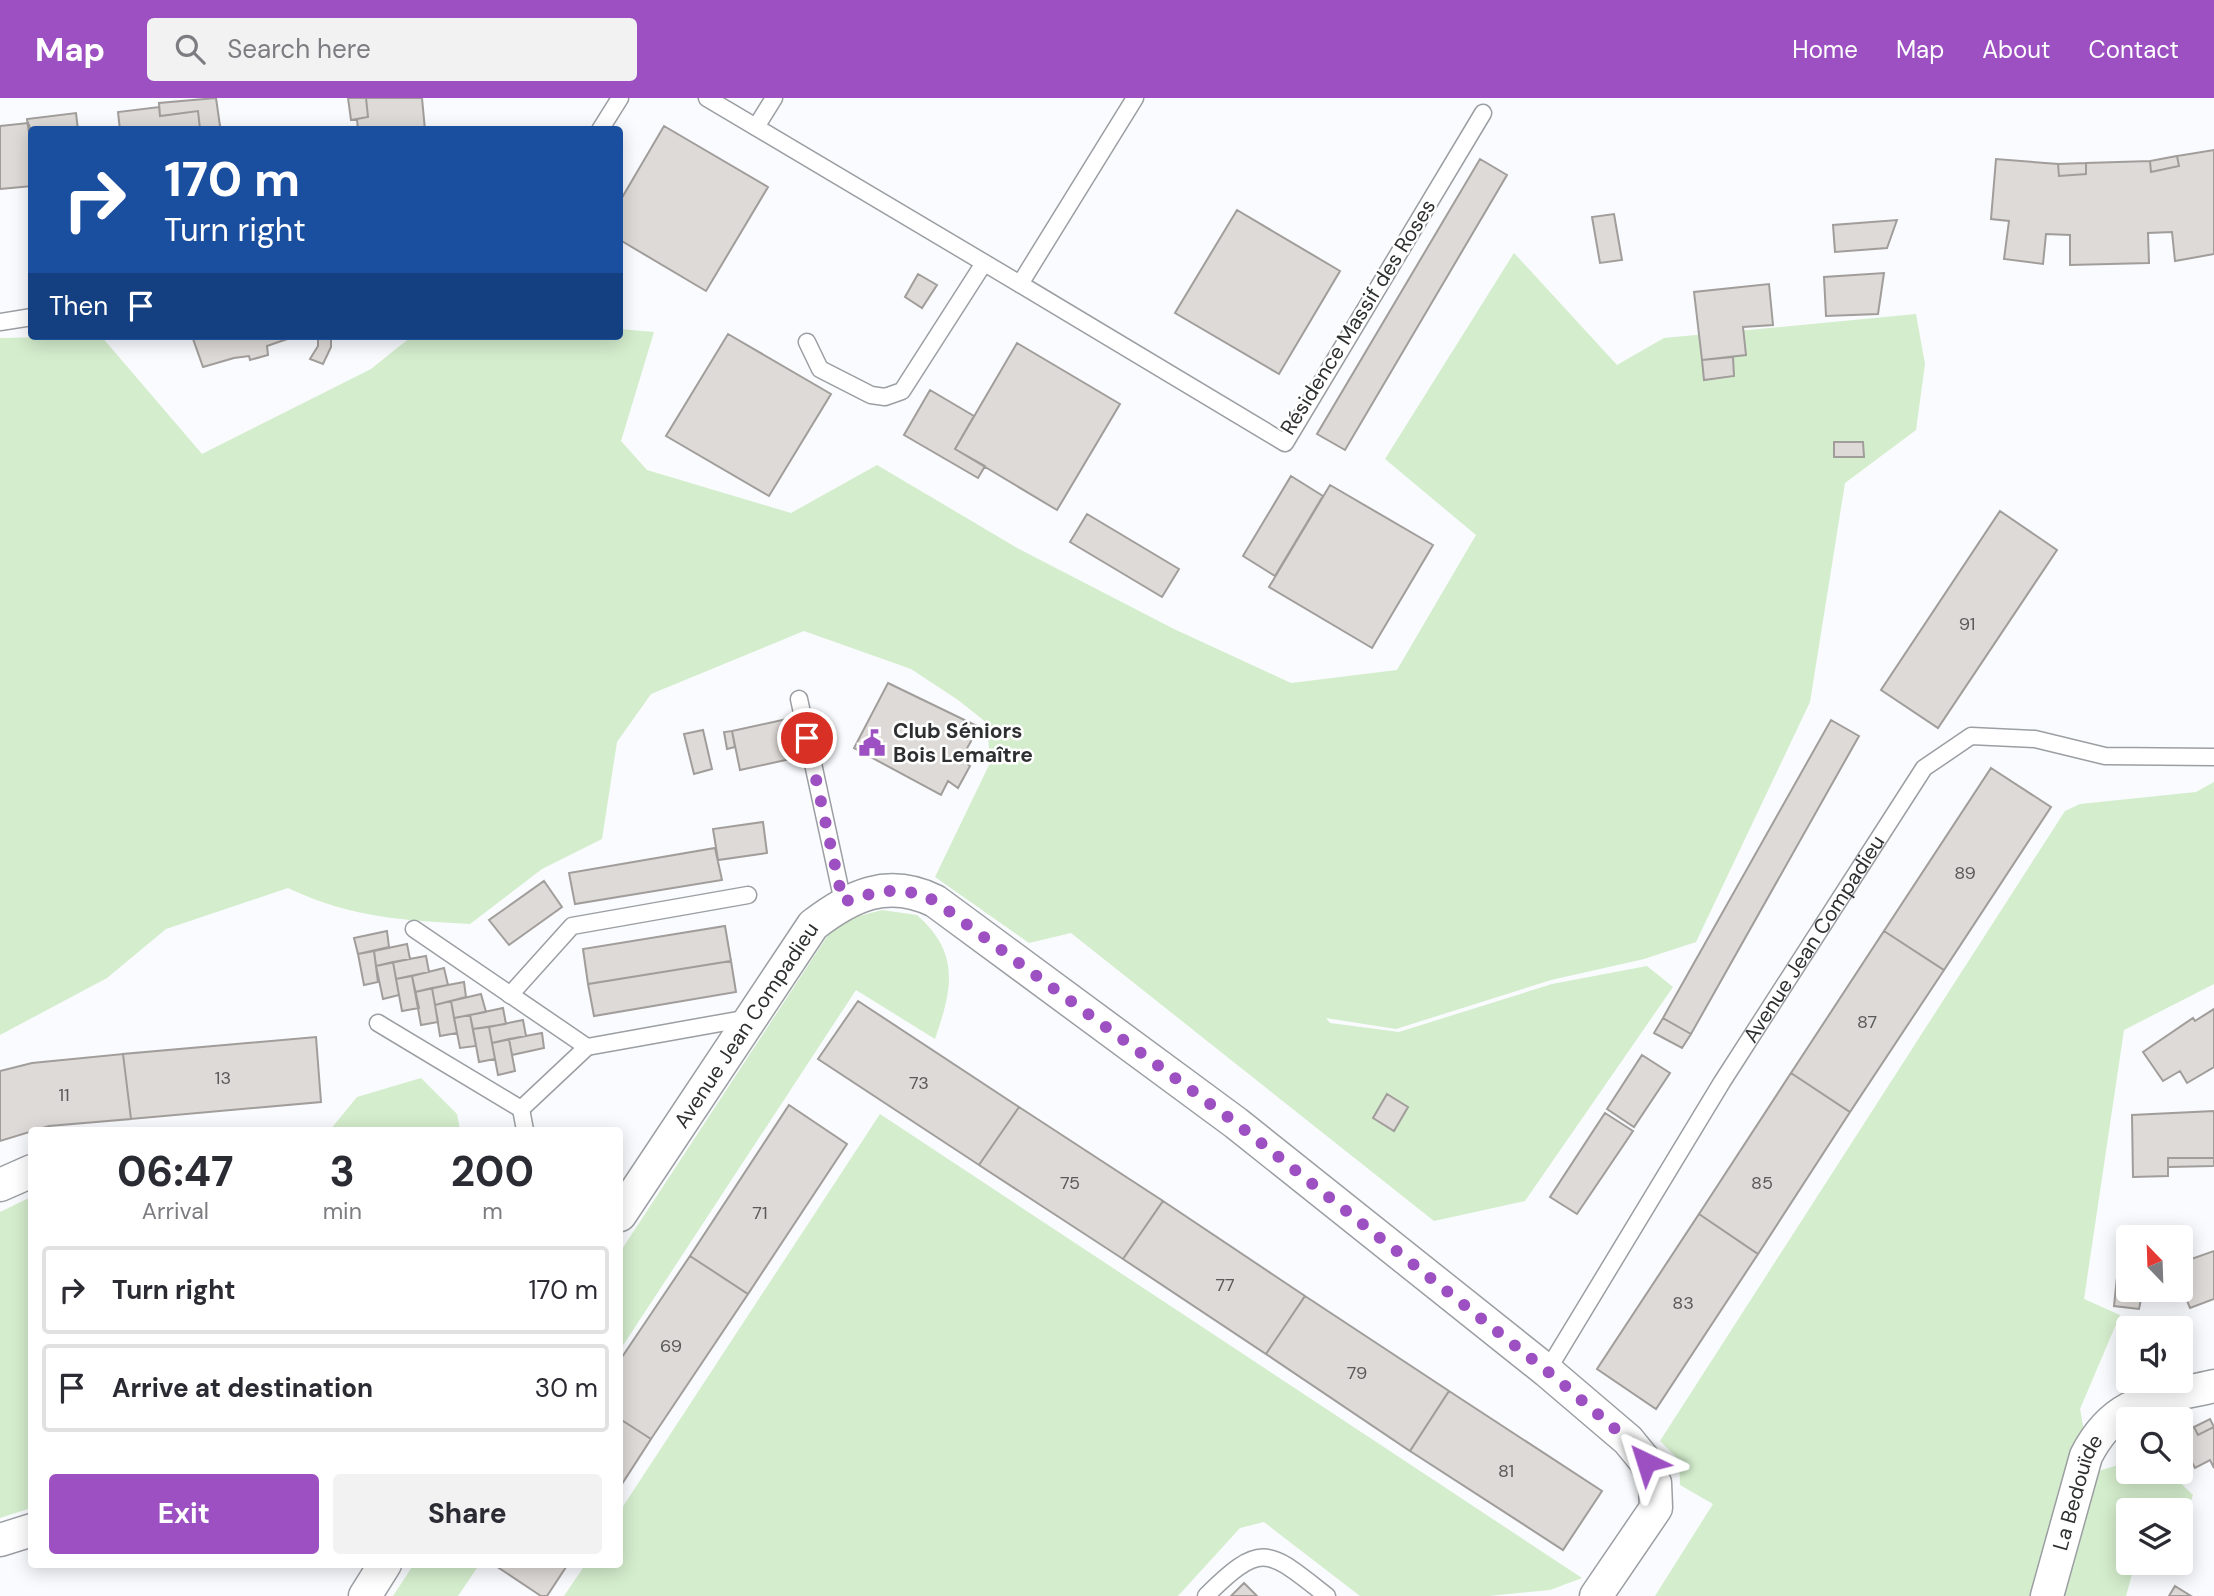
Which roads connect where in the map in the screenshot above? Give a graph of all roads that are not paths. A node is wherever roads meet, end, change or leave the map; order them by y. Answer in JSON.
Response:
{"nodes":[{"id":1,"x":620,"y":98,"type":"edge"},
{"id":2,"x":707,"y":98,"type":"edge"},
{"id":3,"x":774,"y":98,"type":"edge"},
{"id":4,"x":1135,"y":98,"type":"edge"},
{"id":5,"x":1483,"y":113,"type":"dead end"},
{"id":6,"x":602,"y":126,"type":"edge"},
{"id":7,"x":756,"y":127,"type":"junction"},
{"id":8,"x":984,"y":263,"type":"junction"},
{"id":9,"x":1020,"y":284,"type":"junction"},
{"id":10,"x":28,"y":318,"type":"edge"},
{"id":11,"x":0,"y":322,"type":"edge"},
{"id":12,"x":807,"y":342,"type":"dead end"},
{"id":13,"x":799,"y":699,"type":"dead end"},
{"id":14,"x":2214,"y":757,"type":"edge"},
{"id":15,"x":748,"y":895,"type":"dead end"},
{"id":16,"x":843,"y":902,"type":"junction"},
{"id":17,"x":414,"y":929,"type":"dead end"},
{"id":18,"x":510,"y":995,"type":"junction"},
{"id":19,"x":755,"y":1016,"type":"junction"},
{"id":20,"x":378,"y":1023,"type":"dead end"},
{"id":21,"x":587,"y":1047,"type":"junction"},
{"id":22,"x":521,"y":1109,"type":"junction"},
{"id":23,"x":524,"y":1127,"type":"edge"},
{"id":24,"x":28,"y":1173,"type":"edge"},
{"id":25,"x":0,"y":1185,"type":"edge"},
{"id":26,"x":623,"y":1211,"type":"edge"},
{"id":27,"x":1547,"y":1371,"type":"junction"},
{"id":28,"x":2214,"y":1386,"type":"edge"},
{"id":29,"x":28,"y":1531,"type":"edge"},
{"id":30,"x":0,"y":1540,"type":"edge"},
{"id":31,"x":382,"y":1568,"type":"edge"},
{"id":32,"x":365,"y":1596,"type":"edge"},
{"id":33,"x":1206,"y":1596,"type":"edge"},
{"id":34,"x":1327,"y":1596,"type":"edge"},
{"id":35,"x":1596,"y":1596,"type":"edge"},
{"id":36,"x":2047,"y":1596,"type":"edge"}],
"edges":[{"from":1,"to":6,"type":"lane"},
{"from":2,"to":7,"type":"lane","name":"Résidence Massif des Roses"},
{"from":3,"to":7,"type":"lane"},
{"from":4,"to":9,"type":"lane"},
{"from":5,"to":9,"type":"lane","name":"Résidence Massif des Roses"},
{"from":7,"to":8,"type":"lane","name":"Résidence Massif des Roses"},
{"from":8,"to":9,"type":"lane","name":"Résidence Massif des Roses"},
{"from":8,"to":12,"type":"lane"},
{"from":10,"to":11,"type":"lane"},
{"from":13,"to":16,"type":"lane"},
{"from":14,"to":27,"type":"lane","name":"Avenue Jean Compadieu"},
{"from":15,"to":18,"type":"lane"},
{"from":16,"to":19,"type":"street","name":"Avenue Jean Compadieu"},
{"from":16,"to":27,"type":"street","name":"Avenue Jean Compadieu"},
{"from":17,"to":18,"type":"lane"},
{"from":18,"to":21,"type":"lane"},
{"from":19,"to":21,"type":"lane"},
{"from":19,"to":26,"type":"street","name":"Avenue Jean Compadieu"},
{"from":20,"to":22,"type":"lane"},
{"from":21,"to":22,"type":"lane"},
{"from":22,"to":23,"type":"lane"},
{"from":24,"to":25,"type":"street"},
{"from":27,"to":35,"type":"street","name":"Avenue Jean Compadieu"},
{"from":28,"to":36,"type":"street","name":"La Bedouïde"},
{"from":29,"to":30,"type":"street"},
{"from":31,"to":32,"type":"street"},
{"from":33,"to":34,"type":"lane"}]}
